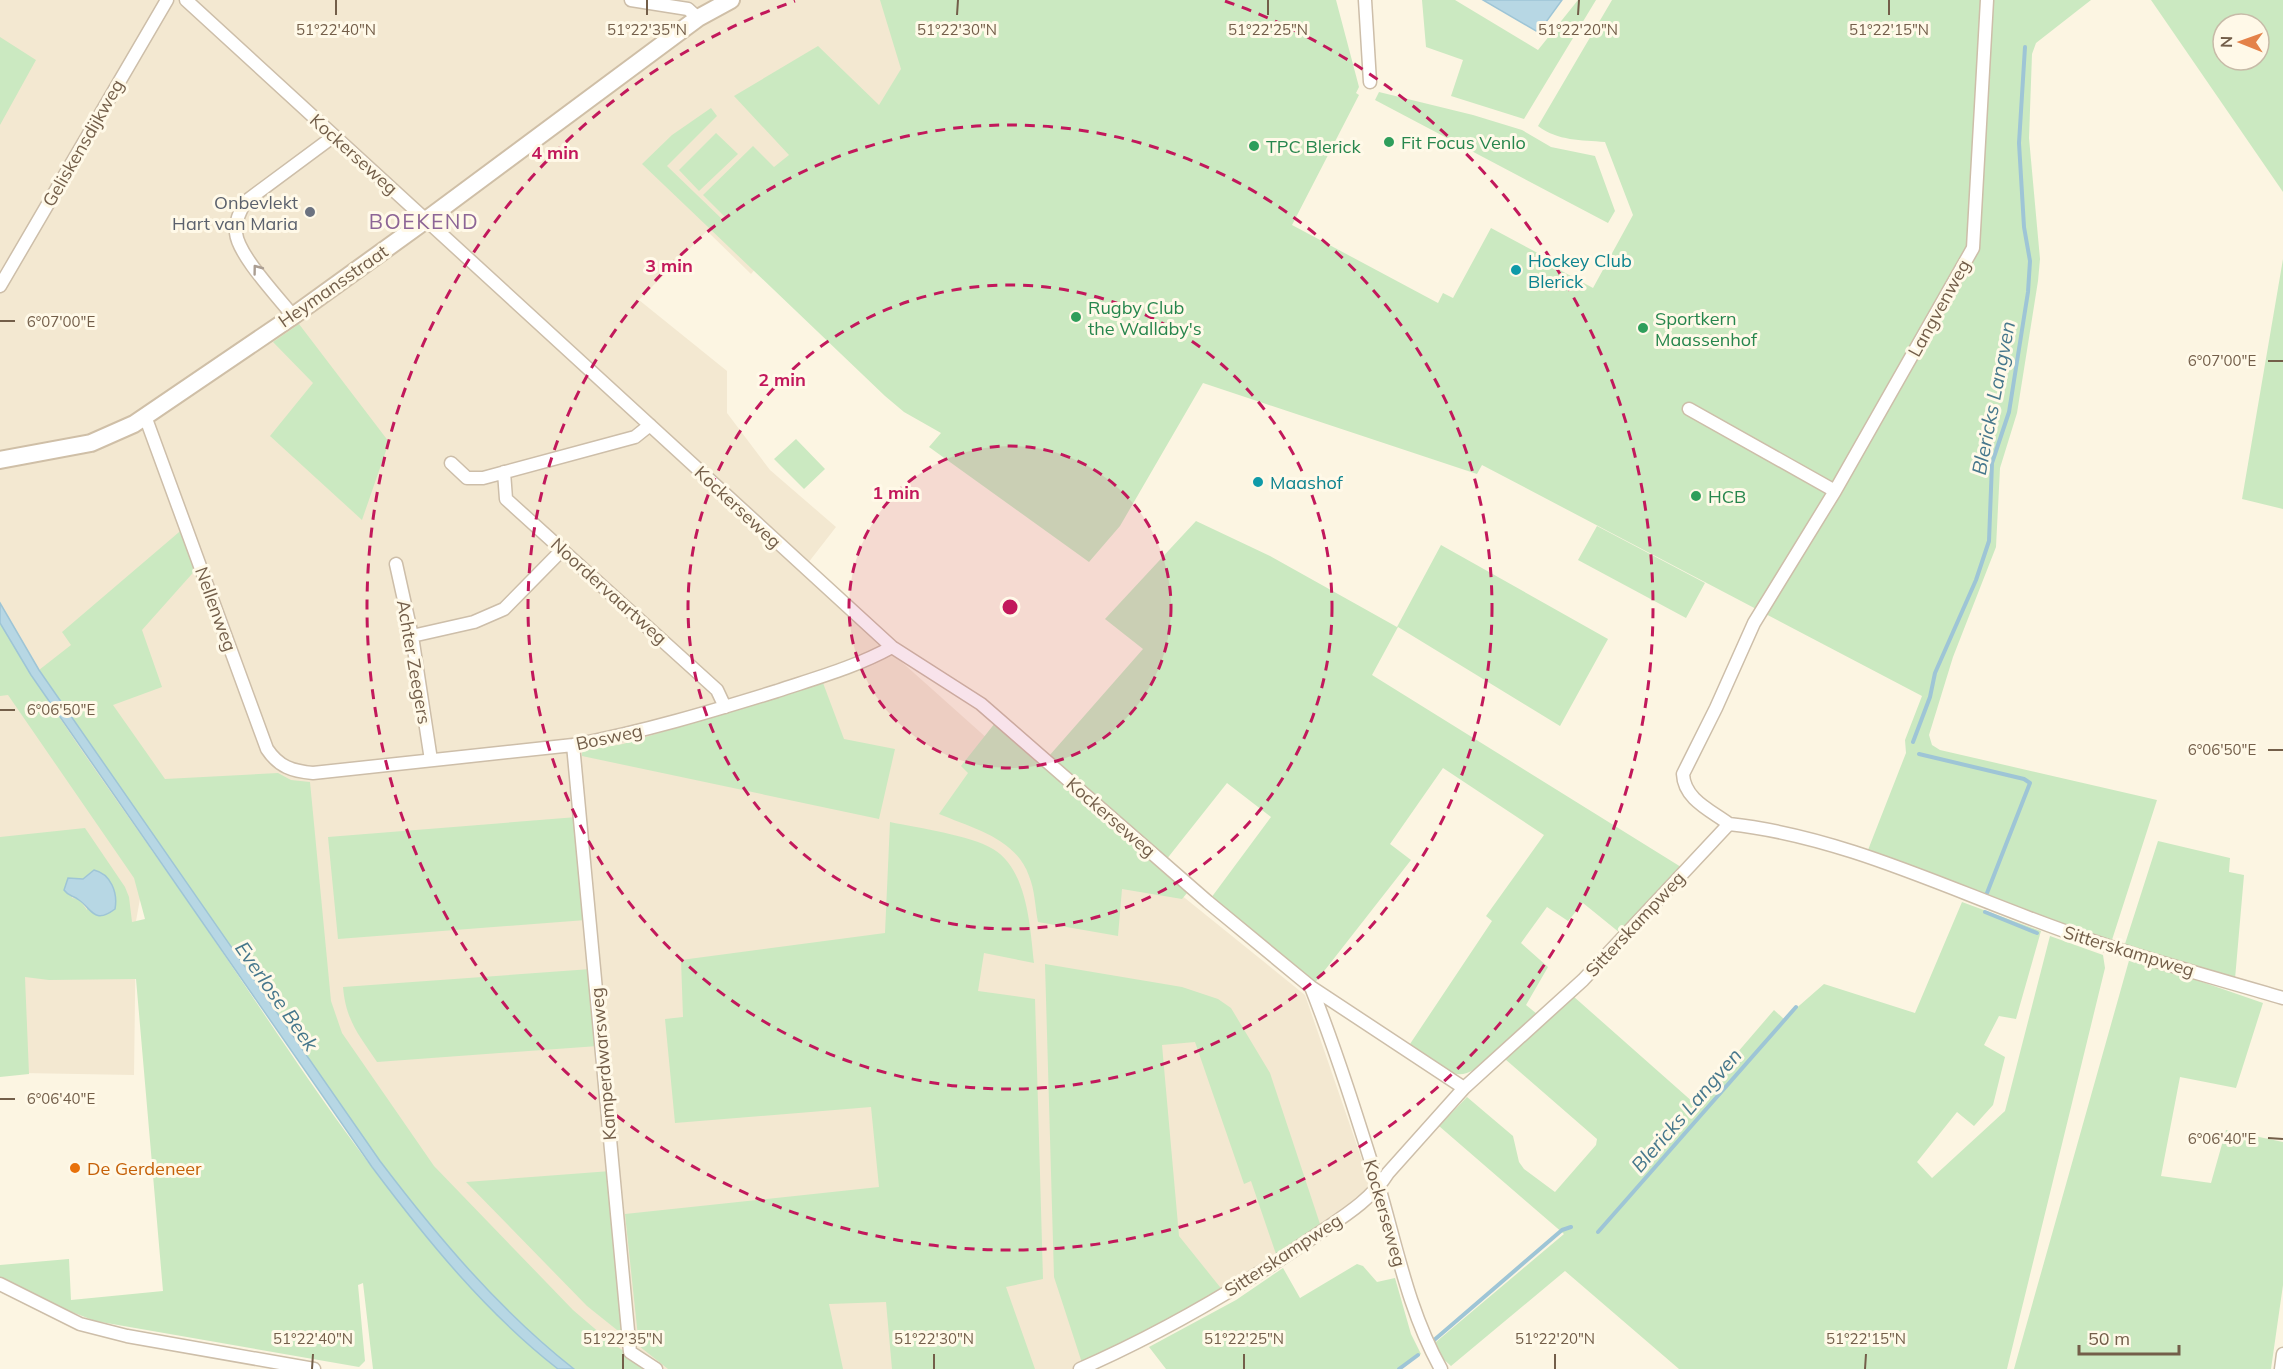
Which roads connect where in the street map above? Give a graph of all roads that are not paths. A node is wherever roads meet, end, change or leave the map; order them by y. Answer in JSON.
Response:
{"nodes":[{"id":1,"x":167,"y":0,"type":"edge"},
{"id":2,"x":186,"y":0,"type":"edge"},
{"id":3,"x":631,"y":0,"type":"edge"},
{"id":4,"x":731,"y":0,"type":"edge"},
{"id":5,"x":1365,"y":0,"type":"edge"},
{"id":6,"x":1987,"y":0,"type":"edge"},
{"id":7,"x":698,"y":18,"type":"junction"},
{"id":8,"x":1370,"y":82,"type":"dead end"},
{"id":9,"x":334,"y":136,"type":"junction"},
{"id":10,"x":426,"y":220,"type":"junction"},
{"id":11,"x":0,"y":286,"type":"edge"},
{"id":12,"x":293,"y":316,"type":"junction"},
{"id":13,"x":1689,"y":409,"type":"dead end"},
{"id":14,"x":145,"y":416,"type":"junction"},
{"id":15,"x":650,"y":425,"type":"junction"},
{"id":16,"x":0,"y":460,"type":"edge"},
{"id":17,"x":451,"y":463,"type":"dead end"},
{"id":18,"x":504,"y":472,"type":"junction"},
{"id":19,"x":1835,"y":491,"type":"junction"},
{"id":20,"x":563,"y":549,"type":"junction"},
{"id":21,"x":396,"y":564,"type":"dead end"},
{"id":22,"x":412,"y":636,"type":"junction"},
{"id":23,"x":892,"y":647,"type":"junction"},
{"id":24,"x":725,"y":707,"type":"junction"},
{"id":25,"x":573,"y":745,"type":"junction"},
{"id":26,"x":431,"y":760,"type":"junction"},
{"id":27,"x":313,"y":773,"type":"joint"},
{"id":28,"x":1729,"y":824,"type":"junction"},
{"id":29,"x":1311,"y":987,"type":"junction"},
{"id":30,"x":2283,"y":998,"type":"edge"},
{"id":31,"x":1464,"y":1088,"type":"junction"},
{"id":32,"x":1379,"y":1188,"type":"junction"},
{"id":33,"x":0,"y":1284,"type":"edge"},
{"id":34,"x":2283,"y":1354,"type":"edge"},
{"id":35,"x":314,"y":1369,"type":"edge"},
{"id":36,"x":656,"y":1369,"type":"edge"},
{"id":37,"x":1080,"y":1369,"type":"edge"},
{"id":38,"x":1441,"y":1369,"type":"edge"},
{"id":39,"x":2281,"y":1369,"type":"edge"}],
"edges":[{"from":1,"to":11,"type":"street","name":"Geliskensdijkweg"},
{"from":2,"to":9,"type":"street","name":"Kockerseweg"},
{"from":3,"to":7,"type":"street"},
{"from":4,"to":7,"type":"street","name":"Heymansstraat"},
{"from":5,"to":8,"type":"street"},
{"from":6,"to":19,"type":"street","name":"Langvenweg"},
{"from":7,"to":10,"type":"street","name":"Heymansstraat"},
{"from":9,"to":10,"type":"street","name":"Kockerseweg"},
{"from":12,"to":9,"type":"street","one_way":true},
{"from":10,"to":12,"type":"street","name":"Heymansstraat"},
{"from":10,"to":15,"type":"street","name":"Kockerseweg"},
{"from":12,"to":14,"type":"street","name":"Heymansstraat"},
{"from":13,"to":19,"type":"street"},
{"from":14,"to":16,"type":"street","name":"Heymansstraat"},
{"from":14,"to":27,"type":"street","name":"Nellenweg"},
{"from":15,"to":18,"type":"street"},
{"from":15,"to":23,"type":"street","name":"Kockerseweg"},
{"from":17,"to":18,"type":"street"},
{"from":18,"to":20,"type":"street","name":"Noordervaartweg"},
{"from":19,"to":28,"type":"street","name":"Langvenweg"},
{"from":20,"to":22,"type":"street"},
{"from":20,"to":24,"type":"street","name":"Noordervaartweg"},
{"from":21,"to":22,"type":"street","name":"Achter Zeegers"},
{"from":22,"to":26,"type":"street","name":"Achter Zeegers"},
{"from":23,"to":24,"type":"street","name":"Bosweg"},
{"from":23,"to":29,"type":"street","name":"Kockerseweg"},
{"from":24,"to":25,"type":"street","name":"Bosweg"},
{"from":25,"to":26,"type":"street","name":"Bosweg"},
{"from":25,"to":36,"type":"street","name":"Kamperdwarsweg"},
{"from":26,"to":27,"type":"street","name":"Bosweg"},
{"from":28,"to":30,"type":"street","name":"Sitterskampweg"},
{"from":28,"to":31,"type":"street","name":"Sitterskampweg"},
{"from":29,"to":31,"type":"street","name":"Kockerseweg"},
{"from":29,"to":32,"type":"street","name":"Kockerseweg"},
{"from":31,"to":32,"type":"street","name":"Sitterskampweg"},
{"from":32,"to":37,"type":"street","name":"Sitterskampweg"},
{"from":32,"to":38,"type":"street","name":"Kockerseweg"},
{"from":33,"to":35,"type":"street"},
{"from":34,"to":39,"type":"street"}]}
